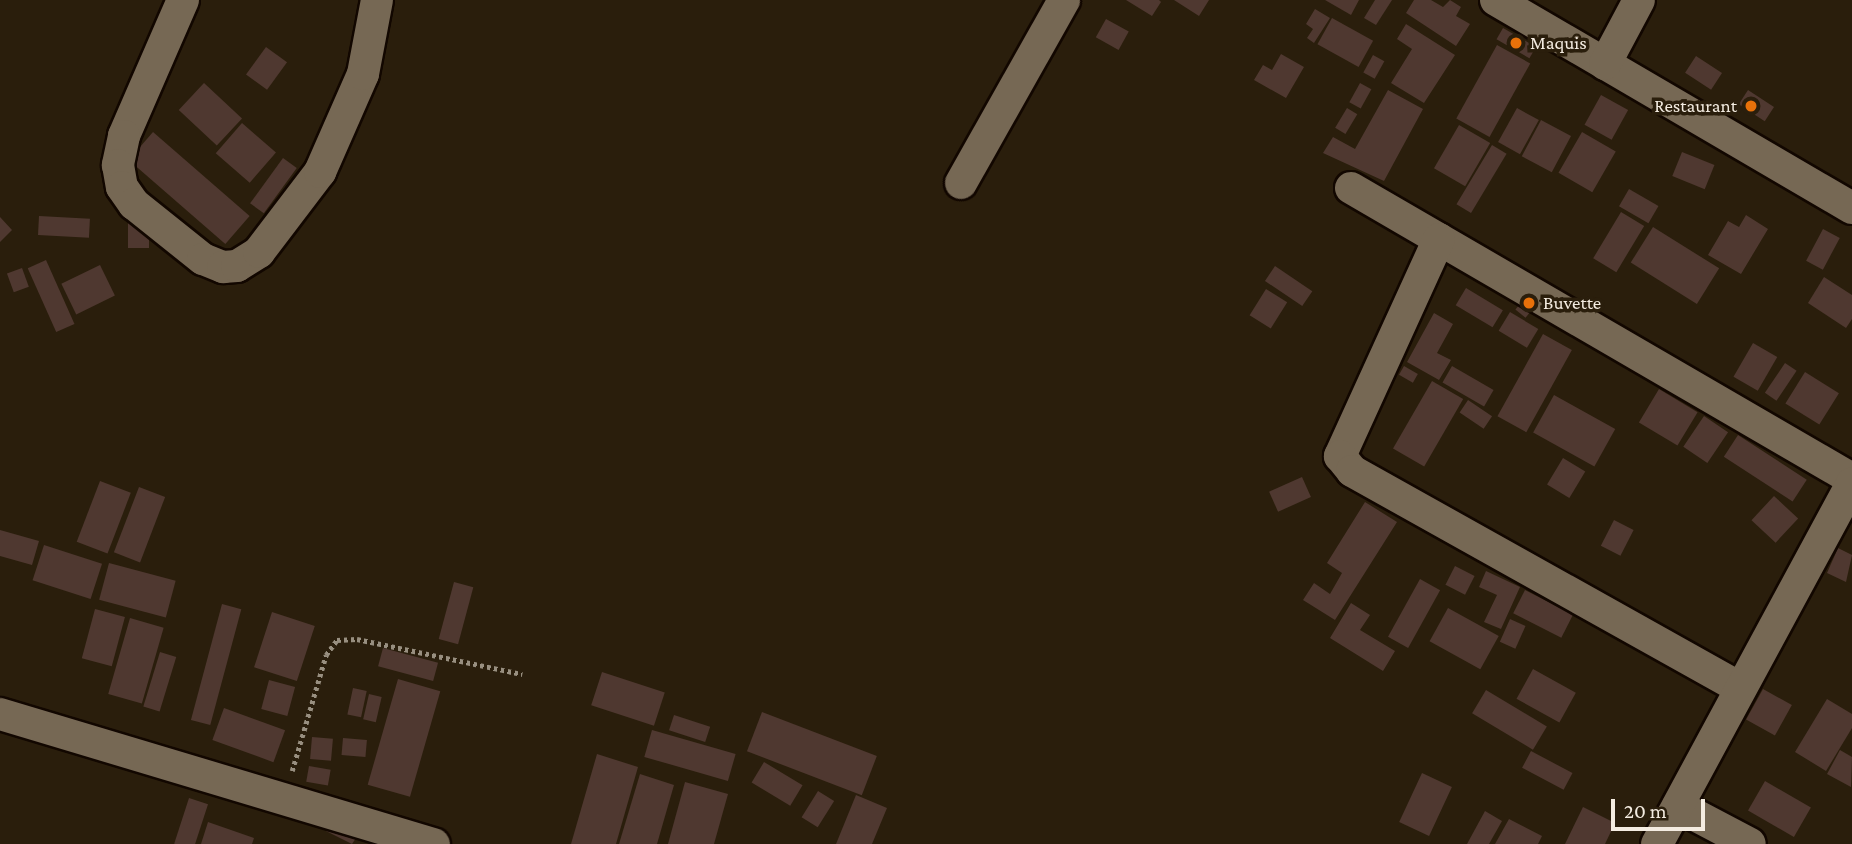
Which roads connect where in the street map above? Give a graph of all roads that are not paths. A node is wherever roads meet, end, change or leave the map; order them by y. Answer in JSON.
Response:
{"nodes":[{"id":1,"x":183,"y":0,"type":"edge"},
{"id":2,"x":377,"y":0,"type":"edge"},
{"id":3,"x":1063,"y":0,"type":"edge"},
{"id":4,"x":1496,"y":0,"type":"edge"},
{"id":5,"x":1639,"y":0,"type":"edge"},
{"id":6,"x":1605,"y":64,"type":"junction"},
{"id":7,"x":961,"y":183,"type":"dead end"},
{"id":8,"x":1351,"y":188,"type":"dead end"},
{"id":9,"x":1852,"y":208,"type":"edge"},
{"id":10,"x":1439,"y":239,"type":"junction"},
{"id":11,"x":1852,"y":481,"type":"edge"},
{"id":12,"x":1741,"y":688,"type":"junction"},
{"id":13,"x":0,"y":714,"type":"edge"},
{"id":14,"x":1678,"y":806,"type":"junction"},
{"id":15,"x":434,"y":844,"type":"edge"},
{"id":16,"x":1657,"y":844,"type":"edge"},
{"id":17,"x":1750,"y":844,"type":"edge"}],
"edges":[{"from":1,"to":2,"type":"street"},
{"from":3,"to":7,"type":"street"},
{"from":4,"to":6,"type":"street"},
{"from":5,"to":6,"type":"street"},
{"from":6,"to":9,"type":"street"},
{"from":8,"to":10,"type":"street"},
{"from":10,"to":11,"type":"street"},
{"from":10,"to":12,"type":"street"},
{"from":11,"to":12,"type":"street"},
{"from":12,"to":14,"type":"street"},
{"from":13,"to":15,"type":"street"},
{"from":14,"to":16,"type":"street"},
{"from":14,"to":17,"type":"street"}]}
